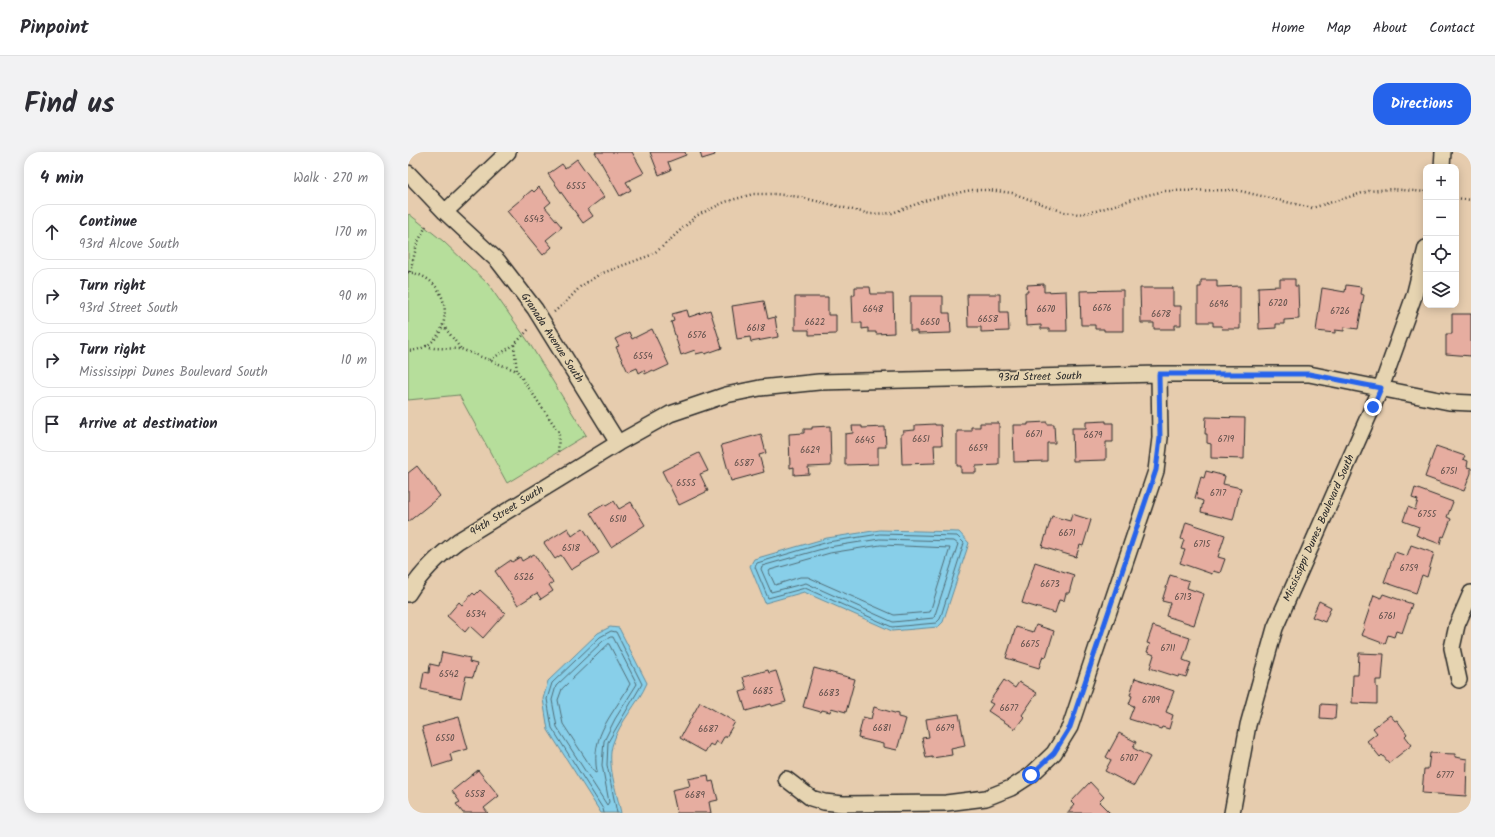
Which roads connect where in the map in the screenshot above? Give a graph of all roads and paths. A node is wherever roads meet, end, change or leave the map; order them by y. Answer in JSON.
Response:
{"nodes":[{"id":1,"x":508,"y":152,"type":"edge"},
{"id":2,"x":1443,"y":152,"type":"edge"},
{"id":3,"x":1442,"y":164,"type":"edge"},
{"id":4,"x":408,"y":173,"type":"edge"},
{"id":5,"x":1423,"y":192,"type":"edge"},
{"id":6,"x":1459,"y":198,"type":"edge"},
{"id":7,"x":1471,"y":200,"type":"edge"},
{"id":8,"x":445,"y":212,"type":"junction"},
{"id":9,"x":427,"y":224,"type":"dead end"},
{"id":10,"x":1423,"y":260,"type":"edge"},
{"id":11,"x":409,"y":272,"type":"edge"},
{"id":12,"x":554,"y":312,"type":"dead end"},
{"id":13,"x":443,"y":325,"type":"junction"},
{"id":14,"x":532,"y":326,"type":"dead end"},
{"id":15,"x":514,"y":345,"type":"junction"},
{"id":16,"x":426,"y":346,"type":"junction"},
{"id":17,"x":461,"y":349,"type":"junction"},
{"id":18,"x":408,"y":351,"type":"edge"},
{"id":19,"x":490,"y":360,"type":"junction"},
{"id":20,"x":516,"y":371,"type":"junction"},
{"id":21,"x":1159,"y":374,"type":"junction"},
{"id":22,"x":1381,"y":388,"type":"junction"},
{"id":23,"x":1471,"y":402,"type":"edge"},
{"id":24,"x":618,"y":443,"type":"junction"},
{"id":25,"x":558,"y":455,"type":"dead end"},
{"id":26,"x":1471,"y":593,"type":"edge"},
{"id":27,"x":408,"y":594,"type":"edge"},
{"id":28,"x":1459,"y":680,"type":"dead end"},
{"id":29,"x":786,"y":779,"type":"dead end"},
{"id":30,"x":1232,"y":813,"type":"edge"}],
"edges":[{"from":1,"to":8,"type":"street"},
{"from":2,"to":3,"type":"street"},
{"from":4,"to":8,"type":"street","name":"Granada Avenue South"},
{"from":5,"to":12,"type":"path"},
{"from":6,"to":7,"type":"path"},
{"from":8,"to":24,"type":"street","name":"Granada Avenue South"},
{"from":9,"to":11,"type":"path"},
{"from":10,"to":22,"type":"street","name":"Mississippi Dunes Boulevard South"},
{"from":11,"to":13,"type":"path"},
{"from":13,"to":16,"type":"path"},
{"from":13,"to":17,"type":"path"},
{"from":14,"to":15,"type":"path"},
{"from":15,"to":19,"type":"path"},
{"from":15,"to":20,"type":"path"},
{"from":16,"to":17,"type":"path"},
{"from":16,"to":18,"type":"path"},
{"from":17,"to":19,"type":"path"},
{"from":19,"to":20,"type":"path"},
{"from":20,"to":25,"type":"path"},
{"from":21,"to":22,"type":"street","name":"93rd Street South"},
{"from":21,"to":24,"type":"street","name":"93rd Street South"},
{"from":21,"to":29,"type":"street"},
{"from":22,"to":23,"type":"street","name":"93rd Street South"},
{"from":22,"to":30,"type":"street","name":"Mississippi Dunes Boulevard South"},
{"from":24,"to":27,"type":"street","name":"94th Street South"},
{"from":26,"to":28,"type":"street"}]}
